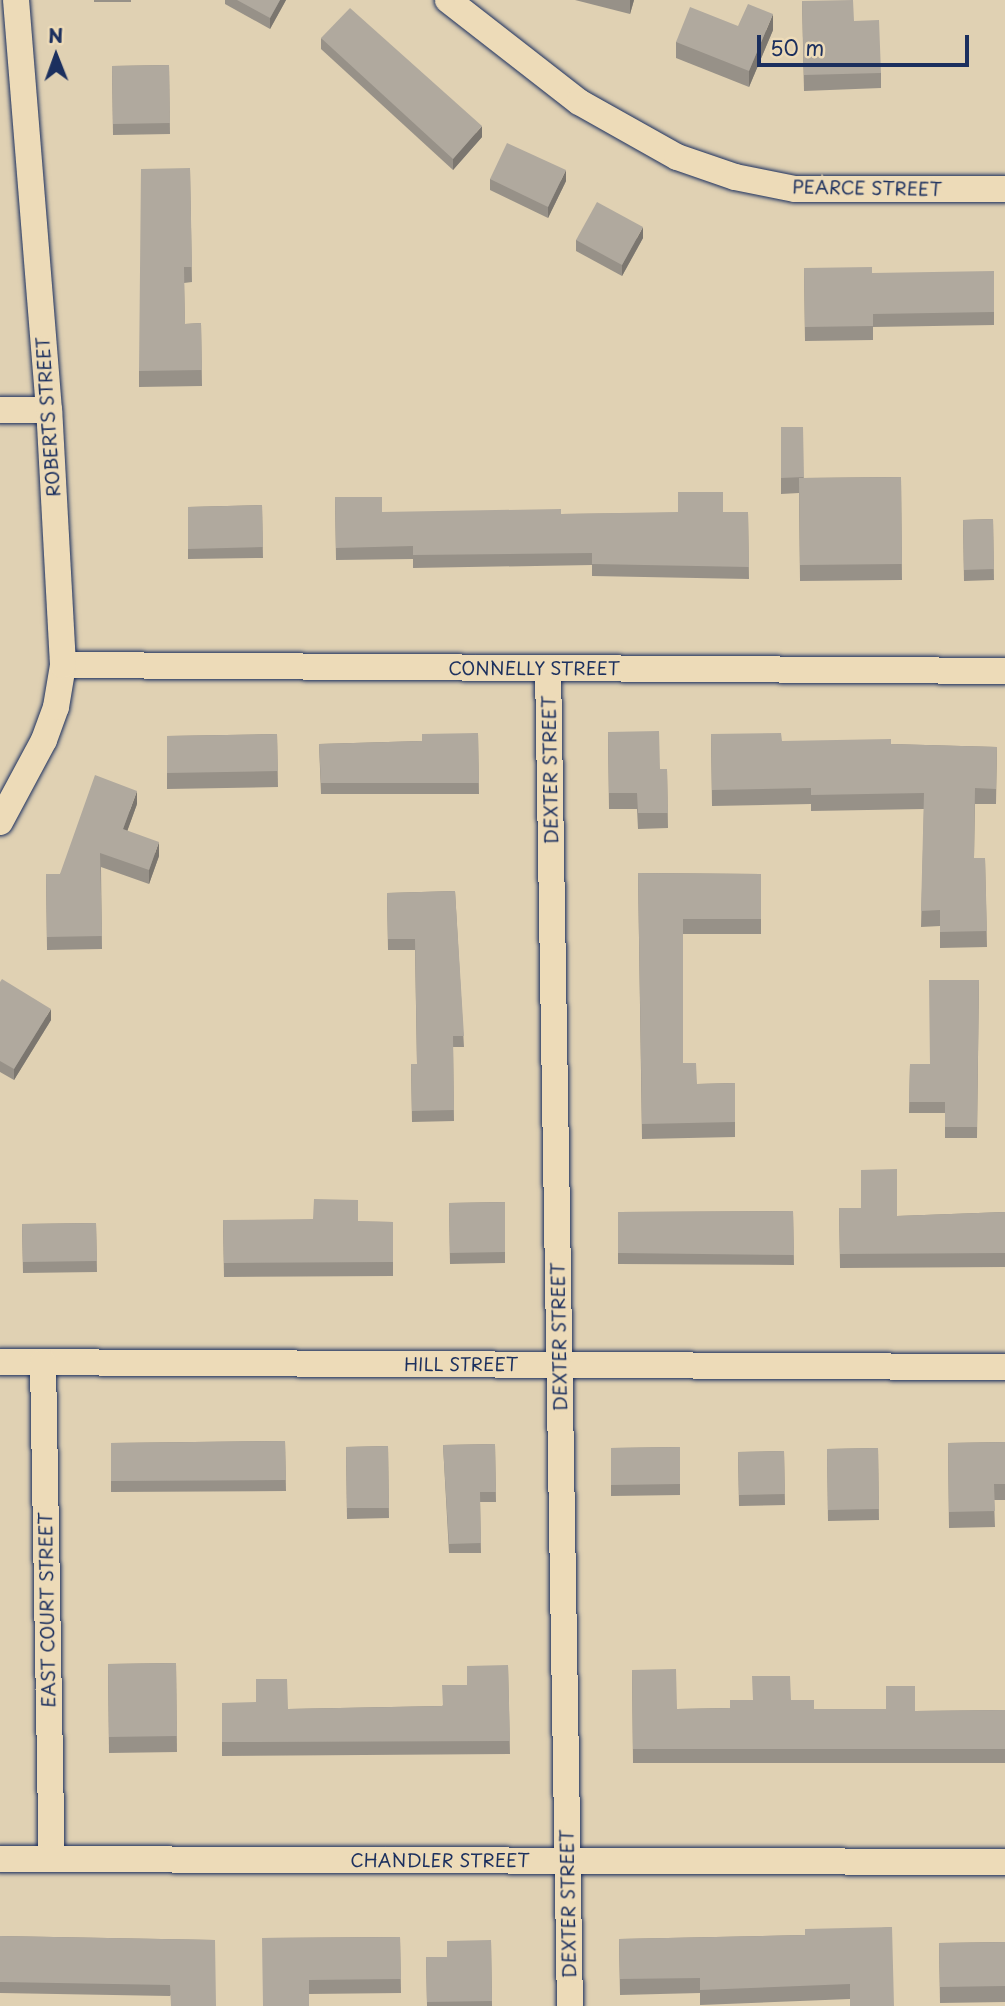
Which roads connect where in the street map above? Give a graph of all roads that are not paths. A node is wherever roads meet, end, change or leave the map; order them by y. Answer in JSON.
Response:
{"nodes":[{"id":1,"x":16,"y":0,"type":"edge"},
{"id":2,"x":447,"y":0,"type":"edge"},
{"id":3,"x":1005,"y":189,"type":"edge"},
{"id":4,"x":0,"y":410,"type":"edge"},
{"id":5,"x":49,"y":410,"type":"junction"},
{"id":6,"x":62,"y":665,"type":"junction"},
{"id":7,"x":548,"y":668,"type":"junction"},
{"id":8,"x":1005,"y":671,"type":"edge"},
{"id":9,"x":0,"y":822,"type":"edge"},
{"id":10,"x":0,"y":1362,"type":"edge"},
{"id":11,"x":43,"y":1362,"type":"junction"},
{"id":12,"x":560,"y":1364,"type":"junction"},
{"id":13,"x":1005,"y":1367,"type":"edge"},
{"id":14,"x":0,"y":1858,"type":"edge"},
{"id":15,"x":52,"y":1859,"type":"junction"},
{"id":16,"x":566,"y":1860,"type":"junction"},
{"id":17,"x":1005,"y":1862,"type":"edge"},
{"id":18,"x":570,"y":2006,"type":"edge"}],
"edges":[{"from":1,"to":5,"type":"street","name":"ROBERTS STREET"},
{"from":2,"to":3,"type":"street","name":"PEARCE STREET"},
{"from":4,"to":5,"type":"street"},
{"from":5,"to":6,"type":"street","name":"ROBERTS STREET"},
{"from":6,"to":7,"type":"street","name":"CONNELLY STREET"},
{"from":6,"to":9,"type":"street","name":"ROBERTS STREET"},
{"from":7,"to":8,"type":"street","name":"CONNELLY STREET"},
{"from":7,"to":12,"type":"street","name":"DEXTER STREET"},
{"from":10,"to":11,"type":"street","name":"HILL STREET"},
{"from":11,"to":12,"type":"street","name":"HILL STREET"},
{"from":11,"to":15,"type":"street","name":"EAST COURT STREET"},
{"from":12,"to":13,"type":"street","name":"HILL STREET"},
{"from":12,"to":16,"type":"street","name":"DEXTER STREET"},
{"from":14,"to":15,"type":"street","name":"CHANDLER STREET"},
{"from":15,"to":16,"type":"street","name":"CHANDLER STREET"},
{"from":16,"to":17,"type":"street","name":"CHANDLER STREET"},
{"from":16,"to":18,"type":"street","name":"DEXTER STREET"}]}
